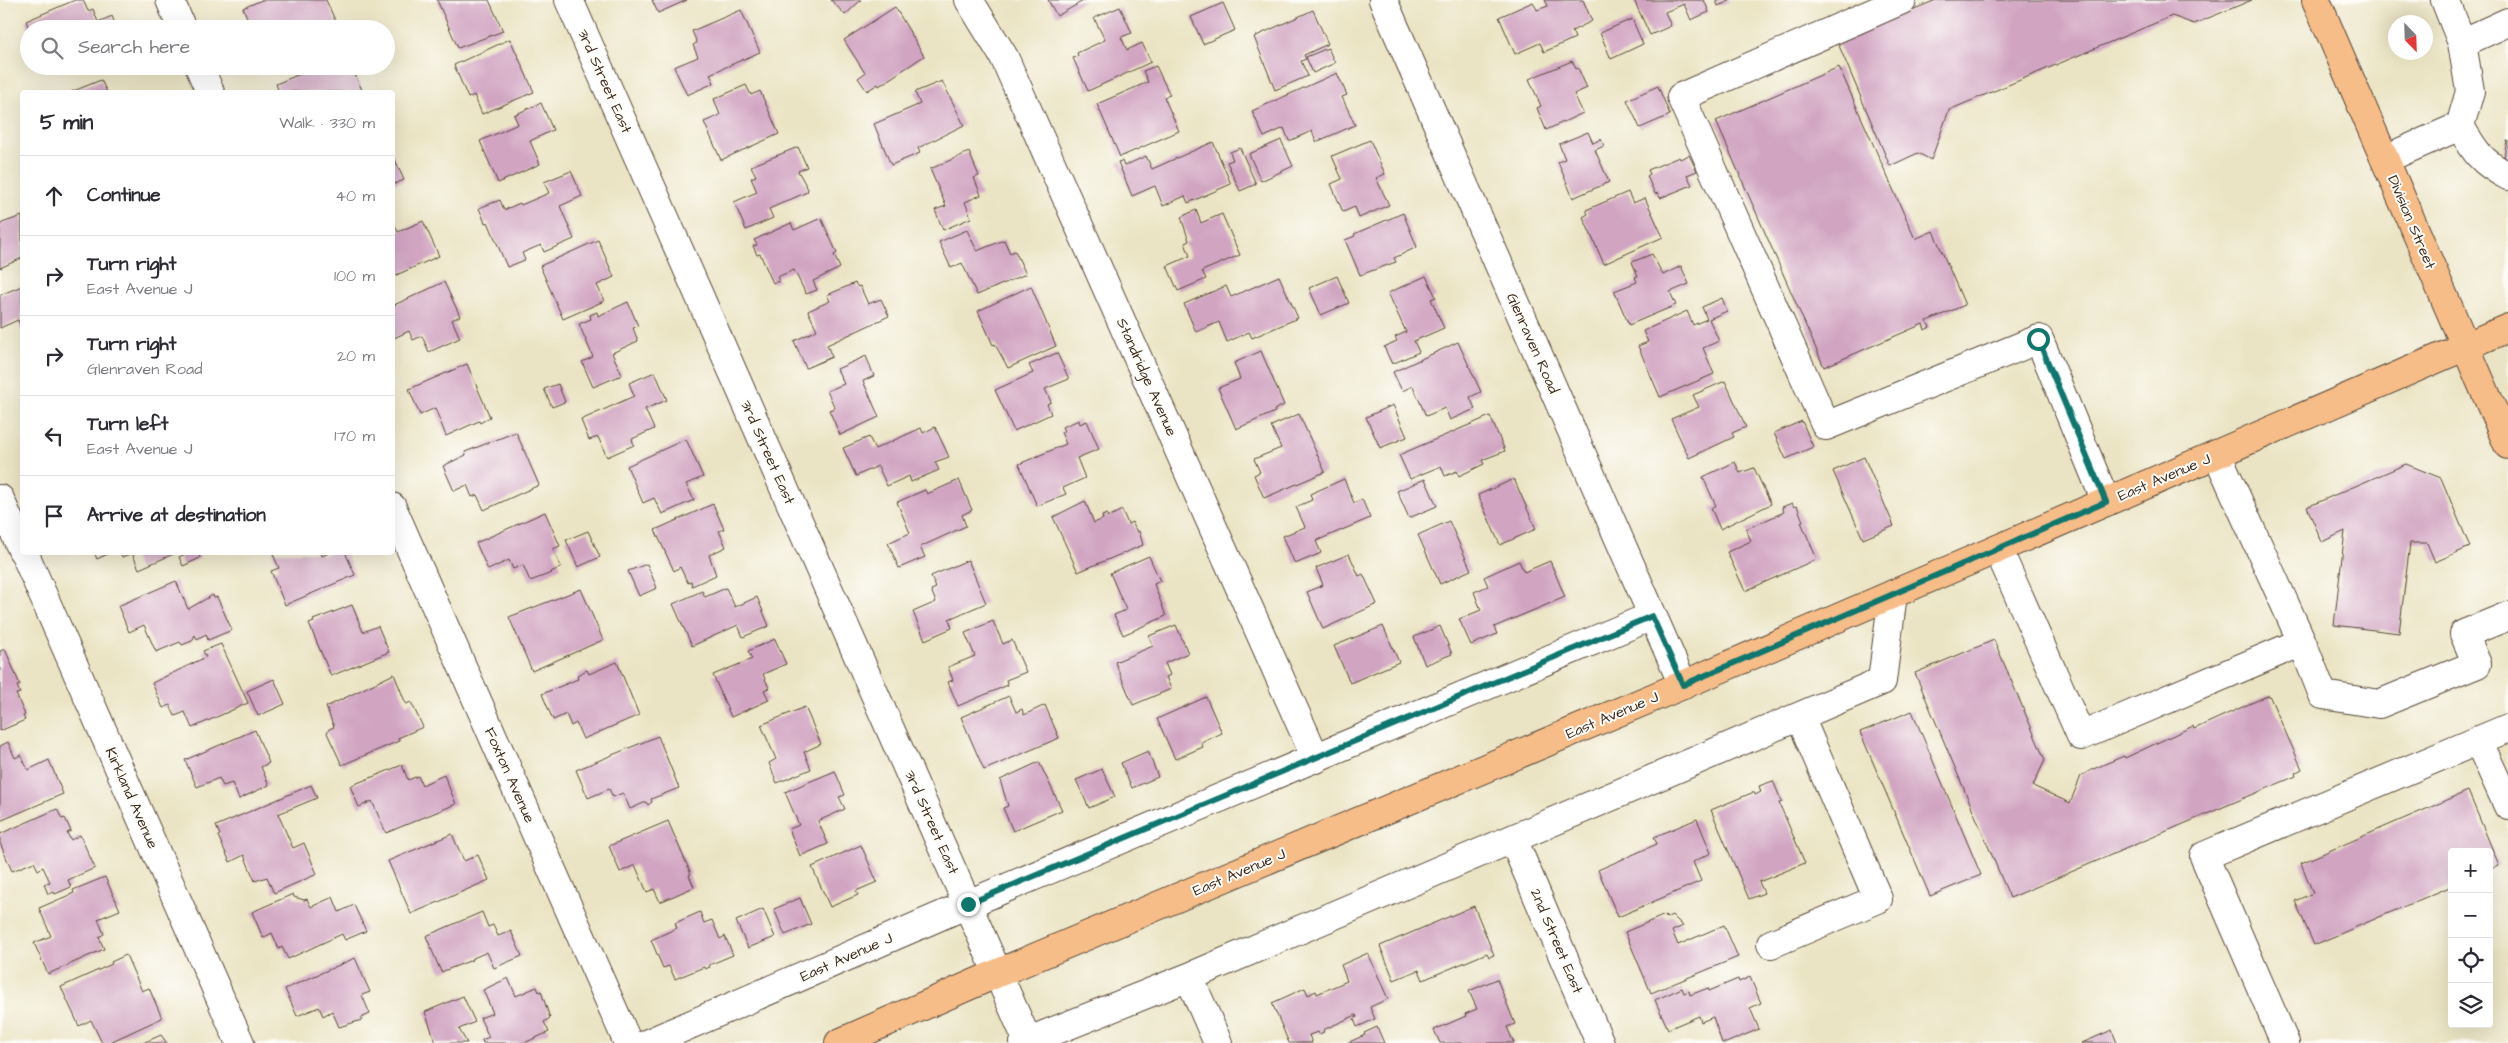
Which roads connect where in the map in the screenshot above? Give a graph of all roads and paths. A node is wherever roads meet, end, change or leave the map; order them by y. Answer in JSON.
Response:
{"nodes":[{"id":1,"x":170,"y":0,"type":"edge"},
{"id":2,"x":569,"y":0,"type":"edge"},
{"id":3,"x":969,"y":0,"type":"edge"},
{"id":4,"x":1383,"y":0,"type":"edge"},
{"id":5,"x":1902,"y":0,"type":"edge"},
{"id":6,"x":2316,"y":0,"type":"edge"},
{"id":7,"x":2445,"y":0,"type":"edge"},
{"id":8,"x":178,"y":20,"type":"edge"},
{"id":9,"x":2508,"y":22,"type":"edge"},
{"id":10,"x":2462,"y":43,"type":"junction"},
{"id":11,"x":203,"y":75,"type":"edge"},
{"id":12,"x":209,"y":90,"type":"edge"},
{"id":13,"x":2460,"y":126,"type":"junction"},
{"id":14,"x":2385,"y":159,"type":"junction"},
{"id":15,"x":2508,"y":176,"type":"edge"},
{"id":16,"x":2508,"y":328,"type":"edge"},
{"id":17,"x":2466,"y":346,"type":"junction"},
{"id":18,"x":2508,"y":444,"type":"edge"},
{"id":19,"x":2217,"y":454,"type":"junction"},
{"id":20,"x":0,"y":499,"type":"edge"},
{"id":21,"x":2106,"y":502,"type":"junction"},
{"id":22,"x":395,"y":514,"type":"edge"},
{"id":23,"x":20,"y":544,"type":"edge"},
{"id":24,"x":1998,"y":549,"type":"junction"},
{"id":25,"x":25,"y":555,"type":"edge"},
{"id":26,"x":1893,"y":594,"type":"junction"},
{"id":27,"x":1652,"y":616,"type":"junction"},
{"id":28,"x":2508,"y":616,"type":"edge"},
{"id":29,"x":2302,"y":642,"type":"junction"},
{"id":30,"x":1683,"y":685,"type":"junction"},
{"id":31,"x":1800,"y":717,"type":"junction"},
{"id":32,"x":2508,"y":728,"type":"edge"},
{"id":33,"x":2478,"y":740,"type":"junction"},
{"id":34,"x":1316,"y":759,"type":"junction"},
{"id":35,"x":2508,"y":806,"type":"edge"},
{"id":36,"x":1513,"y":839,"type":"junction"},
{"id":37,"x":968,"y":904,"type":"junction"},
{"id":38,"x":1771,"y":944,"type":"dead end"},
{"id":39,"x":998,"y":973,"type":"junction"},
{"id":40,"x":1189,"y":977,"type":"junction"},
{"id":41,"x":1026,"y":1042,"type":"edge"},
{"id":42,"x":240,"y":1043,"type":"edge"},
{"id":43,"x":628,"y":1043,"type":"edge"},
{"id":44,"x":648,"y":1043,"type":"edge"},
{"id":45,"x":839,"y":1043,"type":"edge"},
{"id":46,"x":1218,"y":1043,"type":"edge"},
{"id":47,"x":1600,"y":1043,"type":"edge"},
{"id":48,"x":2285,"y":1043,"type":"edge"}],
"edges":[{"from":1,"to":8,"type":"street"},
{"from":2,"to":37,"type":"street","name":"3rd Street East"},
{"from":3,"to":34,"type":"street","name":"Standridge Avenue"},
{"from":4,"to":27,"type":"street","name":"Glenraven Road"},
{"from":5,"to":21,"type":"street"},
{"from":6,"to":14,"type":"main road","name":"Division Street"},
{"from":7,"to":10,"type":"street"},
{"from":9,"to":10,"type":"street"},
{"from":10,"to":13,"type":"street"},
{"from":11,"to":12,"type":"street"},
{"from":13,"to":14,"type":"street"},
{"from":13,"to":15,"type":"street"},
{"from":14,"to":17,"type":"main road","name":"Division Street"},
{"from":16,"to":17,"type":"main road","name":"East Avenue J"},
{"from":17,"to":18,"type":"main road","name":"Division Street"},
{"from":17,"to":19,"type":"main road","name":"East Avenue J"},
{"from":19,"to":21,"type":"main road","name":"East Avenue J"},
{"from":19,"to":29,"type":"street"},
{"from":20,"to":23,"type":"street","name":"Kirkland Avenue"},
{"from":21,"to":24,"type":"main road","name":"East Avenue J"},
{"from":22,"to":43,"type":"street","name":"Foxton Avenue"},
{"from":24,"to":26,"type":"main road","name":"East Avenue J"},
{"from":24,"to":29,"type":"street"},
{"from":25,"to":42,"type":"street","name":"Kirkland Avenue"},
{"from":26,"to":30,"type":"main road","name":"East Avenue J"},
{"from":26,"to":31,"type":"street"},
{"from":27,"to":30,"type":"street","name":"Glenraven Road"},
{"from":27,"to":34,"type":"street","name":"East Avenue J"},
{"from":28,"to":29,"type":"street"},
{"from":30,"to":39,"type":"main road","name":"East Avenue J"},
{"from":31,"to":36,"type":"street"},
{"from":31,"to":38,"type":"street"},
{"from":32,"to":33,"type":"street"},
{"from":33,"to":35,"type":"street"},
{"from":33,"to":48,"type":"street"},
{"from":34,"to":37,"type":"street","name":"East Avenue J"},
{"from":36,"to":40,"type":"street"},
{"from":36,"to":47,"type":"street","name":"2nd Street East"},
{"from":37,"to":39,"type":"street","name":"3rd Street East"},
{"from":37,"to":44,"type":"street","name":"East Avenue J"},
{"from":39,"to":41,"type":"street","name":"3rd Street East"},
{"from":39,"to":45,"type":"main road","name":"East Avenue J"},
{"from":40,"to":41,"type":"street"},
{"from":40,"to":46,"type":"street"}]}
